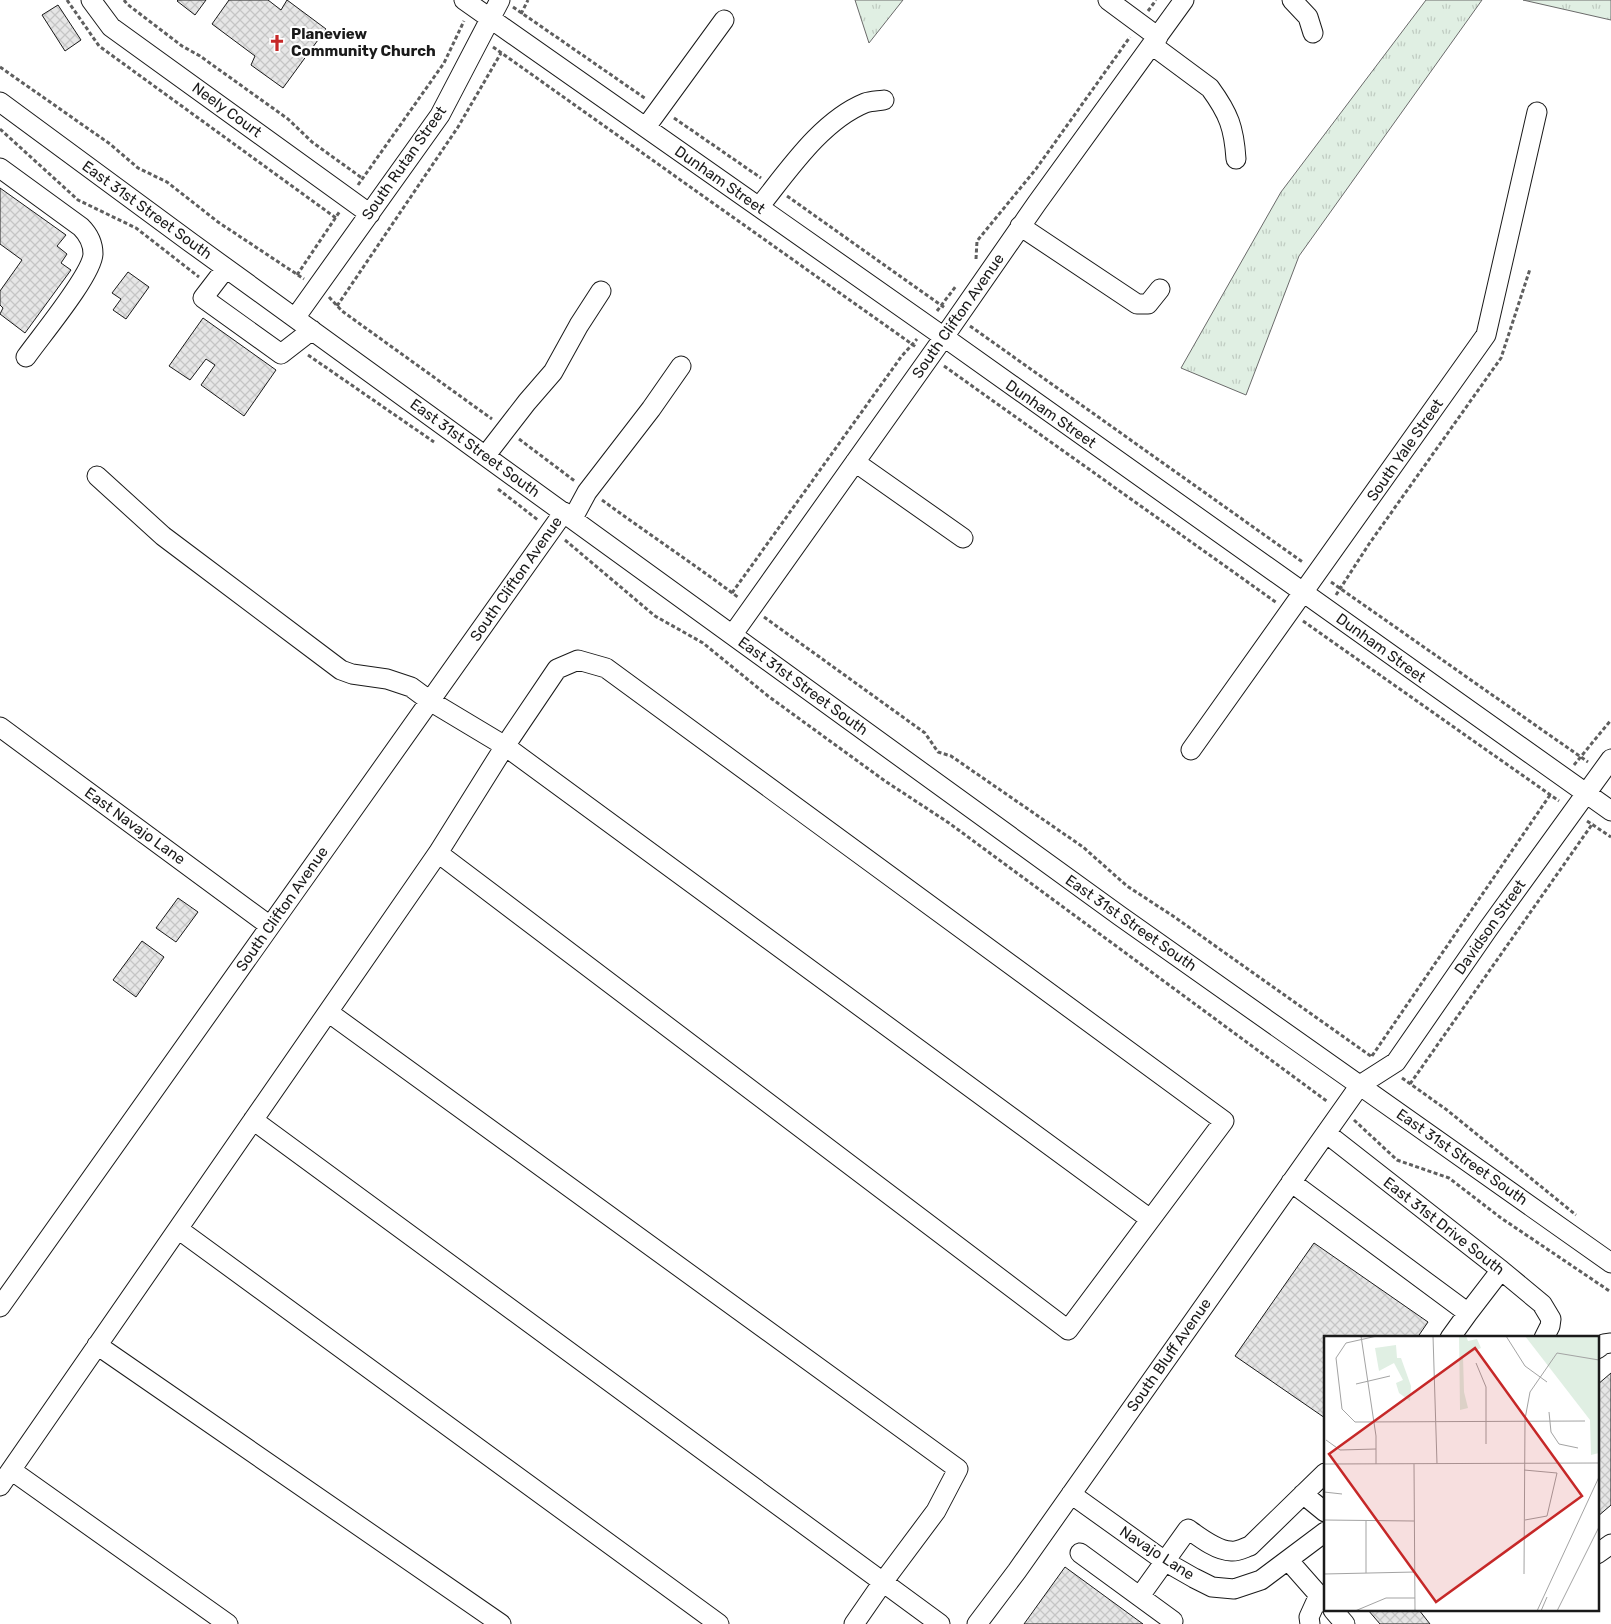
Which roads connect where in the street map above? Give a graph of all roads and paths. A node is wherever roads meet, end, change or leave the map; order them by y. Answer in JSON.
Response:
{"nodes":[{"id":1,"x":67,"y":0,"type":"edge"},
{"id":2,"x":90,"y":0,"type":"edge"},
{"id":3,"x":124,"y":0,"type":"edge"},
{"id":4,"x":528,"y":0,"type":"edge"},
{"id":5,"x":1108,"y":0,"type":"edge"},
{"id":6,"x":1156,"y":0,"type":"edge"},
{"id":7,"x":1184,"y":0,"type":"edge"},
{"id":8,"x":1292,"y":0,"type":"edge"},
{"id":9,"x":468,"y":2,"type":"edge"},
{"id":10,"x":504,"y":2,"type":"edge"},
{"id":11,"x":522,"y":13,"type":"junction"},
{"id":12,"x":490,"y":18,"type":"junction"},
{"id":13,"x":724,"y":20,"type":"dead end"},
{"id":14,"x":1139,"y":24,"type":"junction"},
{"id":15,"x":462,"y":25,"type":"junction"},
{"id":16,"x":512,"y":33,"type":"junction"},
{"id":17,"x":1313,"y":33,"type":"dead end"},
{"id":18,"x":480,"y":38,"type":"junction"},
{"id":19,"x":1155,"y":41,"type":"junction"},
{"id":20,"x":501,"y":53,"type":"junction"},
{"id":21,"x":0,"y":67,"type":"edge"},
{"id":22,"x":884,"y":100,"type":"dead end"},
{"id":23,"x":1,"y":105,"type":"edge"},
{"id":24,"x":660,"y":108,"type":"junction"},
{"id":25,"x":1537,"y":112,"type":"dead end"},
{"id":26,"x":646,"y":128,"type":"junction"},
{"id":27,"x":0,"y":129,"type":"edge"},
{"id":28,"x":1236,"y":159,"type":"dead end"},
{"id":29,"x":0,"y":168,"type":"edge"},
{"id":30,"x":362,"y":178,"type":"junction"},
{"id":31,"x":775,"y":188,"type":"junction"},
{"id":32,"x":349,"y":198,"type":"junction"},
{"id":33,"x":759,"y":207,"type":"junction"},
{"id":34,"x":370,"y":214,"type":"junction"},
{"id":35,"x":336,"y":218,"type":"junction"},
{"id":36,"x":1020,"y":226,"type":"junction"},
{"id":37,"x":976,"y":259,"type":"dead end"},
{"id":38,"x":226,"y":268,"type":"junction"},
{"id":39,"x":1530,"y":268,"type":"dead end"},
{"id":40,"x":297,"y":275,"type":"junction"},
{"id":41,"x":959,"y":282,"type":"dead end"},
{"id":42,"x":212,"y":287,"type":"junction"},
{"id":43,"x":318,"y":287,"type":"junction"},
{"id":44,"x":1160,"y":289,"type":"dead end"},
{"id":45,"x":601,"y":291,"type":"dead end"},
{"id":46,"x":337,"y":306,"type":"junction"},
{"id":47,"x":942,"y":306,"type":"junction"},
{"id":48,"x":958,"y":317,"type":"junction"},
{"id":49,"x":296,"y":318,"type":"junction"},
{"id":50,"x":927,"y":326,"type":"junction"},
{"id":51,"x":312,"y":330,"type":"junction"},
{"id":52,"x":944,"y":338,"type":"junction"},
{"id":53,"x":293,"y":344,"type":"junction"},
{"id":54,"x":913,"y":344,"type":"junction"},
{"id":55,"x":26,"y":356,"type":"dead end"},
{"id":56,"x":930,"y":356,"type":"junction"},
{"id":57,"x":681,"y":366,"type":"dead end"},
{"id":58,"x":506,"y":430,"type":"junction"},
{"id":59,"x":442,"y":448,"type":"dead end"},
{"id":60,"x":486,"y":455,"type":"junction"},
{"id":61,"x":855,"y":462,"type":"junction"},
{"id":62,"x":96,"y":476,"type":"dead end"},
{"id":63,"x":497,"y":488,"type":"dead end"},
{"id":64,"x":589,"y":491,"type":"junction"},
{"id":65,"x":568,"y":515,"type":"junction"},
{"id":66,"x":551,"y":530,"type":"junction"},
{"id":67,"x":963,"y":538,"type":"dead end"},
{"id":68,"x":1318,"y":572,"type":"junction"},
{"id":69,"x":1340,"y":588,"type":"junction"},
{"id":70,"x":1304,"y":592,"type":"junction"},
{"id":71,"x":732,"y":593,"type":"junction"},
{"id":72,"x":752,"y":608,"type":"junction"},
{"id":73,"x":1327,"y":609,"type":"junction"},
{"id":74,"x":1290,"y":612,"type":"junction"},
{"id":75,"x":1314,"y":629,"type":"junction"},
{"id":76,"x":733,"y":634,"type":"junction"},
{"id":77,"x":430,"y":700,"type":"junction"},
{"id":78,"x":1611,"y":720,"type":"edge"},
{"id":79,"x":0,"y":726,"type":"edge"},
{"id":80,"x":505,"y":746,"type":"junction"},
{"id":81,"x":1190,"y":750,"type":"dead end"},
{"id":82,"x":1580,"y":757,"type":"junction"},
{"id":83,"x":1606,"y":765,"type":"edge"},
{"id":84,"x":1564,"y":778,"type":"junction"},
{"id":85,"x":1585,"y":793,"type":"junction"},
{"id":86,"x":1550,"y":795,"type":"junction"},
{"id":87,"x":1608,"y":809,"type":"edge"},
{"id":88,"x":1573,"y":810,"type":"junction"},
{"id":89,"x":1592,"y":824,"type":"junction"},
{"id":90,"x":1611,"y":838,"type":"edge"},
{"id":91,"x":438,"y":853,"type":"junction"},
{"id":92,"x":270,"y":926,"type":"junction"},
{"id":93,"x":328,"y":1012,"type":"junction"},
{"id":94,"x":1379,"y":1062,"type":"junction"},
{"id":95,"x":1410,"y":1084,"type":"junction"},
{"id":96,"x":1360,"y":1085,"type":"junction"},
{"id":97,"x":1342,"y":1112,"type":"junction"},
{"id":98,"x":253,"y":1120,"type":"junction"},
{"id":99,"x":1326,"y":1133,"type":"junction"},
{"id":100,"x":1291,"y":1182,"type":"junction"},
{"id":101,"x":1577,"y":1216,"type":"dead end"},
{"id":102,"x":1150,"y":1219,"type":"junction"},
{"id":103,"x":178,"y":1229,"type":"junction"},
{"id":104,"x":1611,"y":1263,"type":"edge"},
{"id":105,"x":1501,"y":1270,"type":"junction"},
{"id":106,"x":1611,"y":1292,"type":"edge"},
{"id":107,"x":2,"y":1298,"type":"edge"},
{"id":108,"x":1468,"y":1313,"type":"junction"},
{"id":109,"x":1547,"y":1332,"type":"edge"},
{"id":110,"x":1451,"y":1336,"type":"edge"},
{"id":111,"x":1611,"y":1343,"type":"edge"},
{"id":112,"x":97,"y":1345,"type":"junction"},
{"id":113,"x":1598,"y":1348,"type":"edge"},
{"id":114,"x":1324,"y":1474,"type":"edge"},
{"id":115,"x":5,"y":1478,"type":"edge"},
{"id":116,"x":1071,"y":1494,"type":"junction"},
{"id":117,"x":1303,"y":1494,"type":"junction"},
{"id":118,"x":1324,"y":1511,"type":"edge"},
{"id":119,"x":1324,"y":1533,"type":"edge"},
{"id":120,"x":1611,"y":1544,"type":"edge"},
{"id":121,"x":1080,"y":1553,"type":"dead end"},
{"id":122,"x":1598,"y":1553,"type":"edge"},
{"id":123,"x":1288,"y":1560,"type":"junction"},
{"id":124,"x":1166,"y":1562,"type":"junction"},
{"id":125,"x":883,"y":1582,"type":"junction"},
{"id":126,"x":1140,"y":1596,"type":"junction"},
{"id":127,"x":1322,"y":1598,"type":"edge"},
{"id":128,"x":1334,"y":1612,"type":"edge"},
{"id":129,"x":1173,"y":1621,"type":"dead end"},
{"id":130,"x":228,"y":1624,"type":"edge"},
{"id":131,"x":501,"y":1624,"type":"edge"},
{"id":132,"x":719,"y":1624,"type":"edge"},
{"id":133,"x":854,"y":1624,"type":"edge"},
{"id":134,"x":940,"y":1624,"type":"edge"},
{"id":135,"x":976,"y":1624,"type":"edge"},
{"id":136,"x":1310,"y":1624,"type":"edge"},
{"id":137,"x":1345,"y":1624,"type":"edge"}],
"edges":[{"from":1,"to":35,"type":"path"},
{"from":2,"to":32,"type":"street","name":"Neely Court"},
{"from":3,"to":30,"type":"path"},
{"from":4,"to":11,"type":"path"},
{"from":5,"to":14,"type":"street"},
{"from":6,"to":14,"type":"path"},
{"from":7,"to":19,"type":"street","name":"South Clifton Avenue"},
{"from":8,"to":17,"type":"street"},
{"from":9,"to":12,"type":"street","name":"Dunham Street"},
{"from":9,"to":15,"type":"path"},
{"from":10,"to":11,"type":"path"},
{"from":10,"to":12,"type":"street","name":"South Rutan Street"},
{"from":11,"to":16,"type":"path"},
{"from":11,"to":24,"type":"path"},
{"from":12,"to":16,"type":"street","name":"Dunham Street"},
{"from":12,"to":18,"type":"street","name":"South Rutan Street"},
{"from":13,"to":24,"type":"street"},
{"from":14,"to":19,"type":"street"},
{"from":14,"to":37,"type":"path"},
{"from":15,"to":18,"type":"path"},
{"from":15,"to":30,"type":"path"},
{"from":16,"to":20,"type":"path"},
{"from":16,"to":26,"type":"street","name":"Dunham Street"},
{"from":18,"to":20,"type":"path"},
{"from":18,"to":34,"type":"street","name":"South Rutan Street"},
{"from":19,"to":28,"type":"street"},
{"from":19,"to":36,"type":"street","name":"South Clifton Avenue"},
{"from":20,"to":46,"type":"path"},
{"from":20,"to":54,"type":"path"},
{"from":21,"to":40,"type":"path"},
{"from":22,"to":31,"type":"street"},
{"from":23,"to":38,"type":"street","name":"East 31st Street South"},
{"from":24,"to":26,"type":"street"},
{"from":24,"to":31,"type":"path"},
{"from":25,"to":68,"type":"street","name":"South Yale Street"},
{"from":26,"to":33,"type":"street","name":"Dunham Street"},
{"from":27,"to":42,"type":"path"},
{"from":29,"to":55,"type":"street"},
{"from":30,"to":32,"type":"path"},
{"from":31,"to":33,"type":"street"},
{"from":31,"to":47,"type":"path"},
{"from":32,"to":34,"type":"street","name":"Neely Court"},
{"from":32,"to":35,"type":"path"},
{"from":33,"to":50,"type":"street","name":"Dunham Street"},
{"from":34,"to":43,"type":"street","name":"South Rutan Street"},
{"from":35,"to":40,"type":"path"},
{"from":36,"to":44,"type":"street"},
{"from":36,"to":48,"type":"street","name":"South Clifton Avenue"},
{"from":38,"to":42,"type":"street"},
{"from":38,"to":49,"type":"street","name":"East 31st Street South"},
{"from":39,"to":69,"type":"path"},
{"from":40,"to":43,"type":"path"},
{"from":41,"to":47,"type":"path"},
{"from":42,"to":53,"type":"street"},
{"from":43,"to":46,"type":"path"},
{"from":43,"to":49,"type":"street","name":"South Rutan Street"},
{"from":45,"to":58,"type":"street"},
{"from":46,"to":58,"type":"path"},
{"from":47,"to":48,"type":"path"},
{"from":47,"to":50,"type":"path"},
{"from":48,"to":52,"type":"street","name":"South Clifton Avenue"},
{"from":48,"to":68,"type":"path"},
{"from":49,"to":51,"type":"street","name":"East 31st Street South"},
{"from":50,"to":52,"type":"street","name":"Dunham Street"},
{"from":50,"to":54,"type":"path"},
{"from":51,"to":53,"type":"street"},
{"from":51,"to":60,"type":"street","name":"East 31st Street South"},
{"from":52,"to":56,"type":"street","name":"South Clifton Avenue"},
{"from":52,"to":70,"type":"street","name":"Dunham Street"},
{"from":53,"to":59,"type":"path"},
{"from":54,"to":56,"type":"path"},
{"from":54,"to":71,"type":"path"},
{"from":56,"to":61,"type":"street","name":"South Clifton Avenue"},
{"from":56,"to":74,"type":"path"},
{"from":57,"to":64,"type":"street","name":"South Clifton Avenue"},
{"from":58,"to":60,"type":"street"},
{"from":58,"to":64,"type":"path"},
{"from":60,"to":65,"type":"street","name":"East 31st Street South"},
{"from":61,"to":67,"type":"street"},
{"from":61,"to":72,"type":"street","name":"South Clifton Avenue"},
{"from":62,"to":77,"type":"street"},
{"from":63,"to":66,"type":"path"},
{"from":64,"to":65,"type":"street","name":"South Clifton Avenue"},
{"from":64,"to":71,"type":"path"},
{"from":65,"to":66,"type":"street","name":"South Clifton Avenue"},
{"from":65,"to":76,"type":"street","name":"East 31st Street South"},
{"from":66,"to":77,"type":"street","name":"South Clifton Avenue"},
{"from":66,"to":97,"type":"path"},
{"from":68,"to":69,"type":"path"},
{"from":68,"to":70,"type":"street","name":"South Yale Street"},
{"from":69,"to":73,"type":"path"},
{"from":69,"to":82,"type":"path"},
{"from":70,"to":73,"type":"street","name":"Dunham Street"},
{"from":70,"to":74,"type":"street","name":"South Yale Street"},
{"from":71,"to":72,"type":"path"},
{"from":72,"to":76,"type":"street","name":"South Clifton Avenue"},
{"from":72,"to":94,"type":"path"},
{"from":73,"to":75,"type":"path"},
{"from":73,"to":84,"type":"street","name":"Dunham Street"},
{"from":74,"to":75,"type":"path"},
{"from":74,"to":81,"type":"street","name":"South Yale Street"},
{"from":75,"to":86,"type":"path"},
{"from":76,"to":96,"type":"street","name":"East 31st Street South"},
{"from":77,"to":80,"type":"street"},
{"from":77,"to":92,"type":"street","name":"South Clifton Avenue"},
{"from":78,"to":82,"type":"path"},
{"from":79,"to":92,"type":"street","name":"East Navajo Lane"},
{"from":80,"to":91,"type":"street"},
{"from":80,"to":102,"type":"street"},
{"from":80,"to":102,"type":"street"},
{"from":82,"to":83,"type":"path"},
{"from":82,"to":84,"type":"path"},
{"from":83,"to":85,"type":"street","name":"Davidson Street"},
{"from":84,"to":85,"type":"street","name":"Dunham Street"},
{"from":84,"to":86,"type":"path"},
{"from":85,"to":87,"type":"street","name":"Dunham Street"},
{"from":85,"to":88,"type":"street","name":"Davidson Street"},
{"from":86,"to":88,"type":"path"},
{"from":86,"to":94,"type":"path"},
{"from":87,"to":89,"type":"path"},
{"from":88,"to":89,"type":"path"},
{"from":88,"to":94,"type":"street","name":"Davidson Street"},
{"from":89,"to":90,"type":"path"},
{"from":89,"to":95,"type":"path"},
{"from":91,"to":93,"type":"street"},
{"from":91,"to":102,"type":"street"},
{"from":92,"to":107,"type":"street","name":"South Clifton Avenue"},
{"from":93,"to":98,"type":"street"},
{"from":93,"to":125,"type":"street"},
{"from":94,"to":95,"type":"path"},
{"from":94,"to":96,"type":"street","name":"Davidson Street"},
{"from":95,"to":101,"type":"path"},
{"from":96,"to":97,"type":"street","name":"South Bluff Avenue"},
{"from":96,"to":104,"type":"street","name":"East 31st Street South"},
{"from":97,"to":99,"type":"street","name":"South Bluff Avenue"},
{"from":97,"to":106,"type":"path"},
{"from":98,"to":103,"type":"street"},
{"from":98,"to":125,"type":"street"},
{"from":99,"to":100,"type":"street","name":"South Bluff Avenue"},
{"from":99,"to":105,"type":"street","name":"East 31st Drive South"},
{"from":100,"to":108,"type":"street"},
{"from":100,"to":116,"type":"street","name":"South Bluff Avenue"},
{"from":103,"to":112,"type":"street"},
{"from":103,"to":132,"type":"street"},
{"from":105,"to":108,"type":"street"},
{"from":105,"to":109,"type":"street","name":"East 31st Drive South"},
{"from":108,"to":110,"type":"street"},
{"from":111,"to":113,"type":"street"},
{"from":112,"to":115,"type":"street"},
{"from":112,"to":131,"type":"street"},
{"from":114,"to":117,"type":"street"},
{"from":115,"to":130,"type":"street"},
{"from":116,"to":124,"type":"street","name":"Navajo Lane"},
{"from":116,"to":135,"type":"street","name":"South Bluff Avenue"},
{"from":117,"to":118,"type":"street"},
{"from":117,"to":124,"type":"street"},
{"from":119,"to":123,"type":"street","name":"Navajo Lane"},
{"from":120,"to":122,"type":"street"},
{"from":121,"to":126,"type":"street"},
{"from":123,"to":124,"type":"street","name":"Navajo Lane"},
{"from":123,"to":127,"type":"street"},
{"from":124,"to":126,"type":"street"},
{"from":125,"to":133,"type":"street"},
{"from":125,"to":134,"type":"street"},
{"from":126,"to":129,"type":"street"},
{"from":127,"to":136,"type":"street"},
{"from":128,"to":137,"type":"street"}]}
